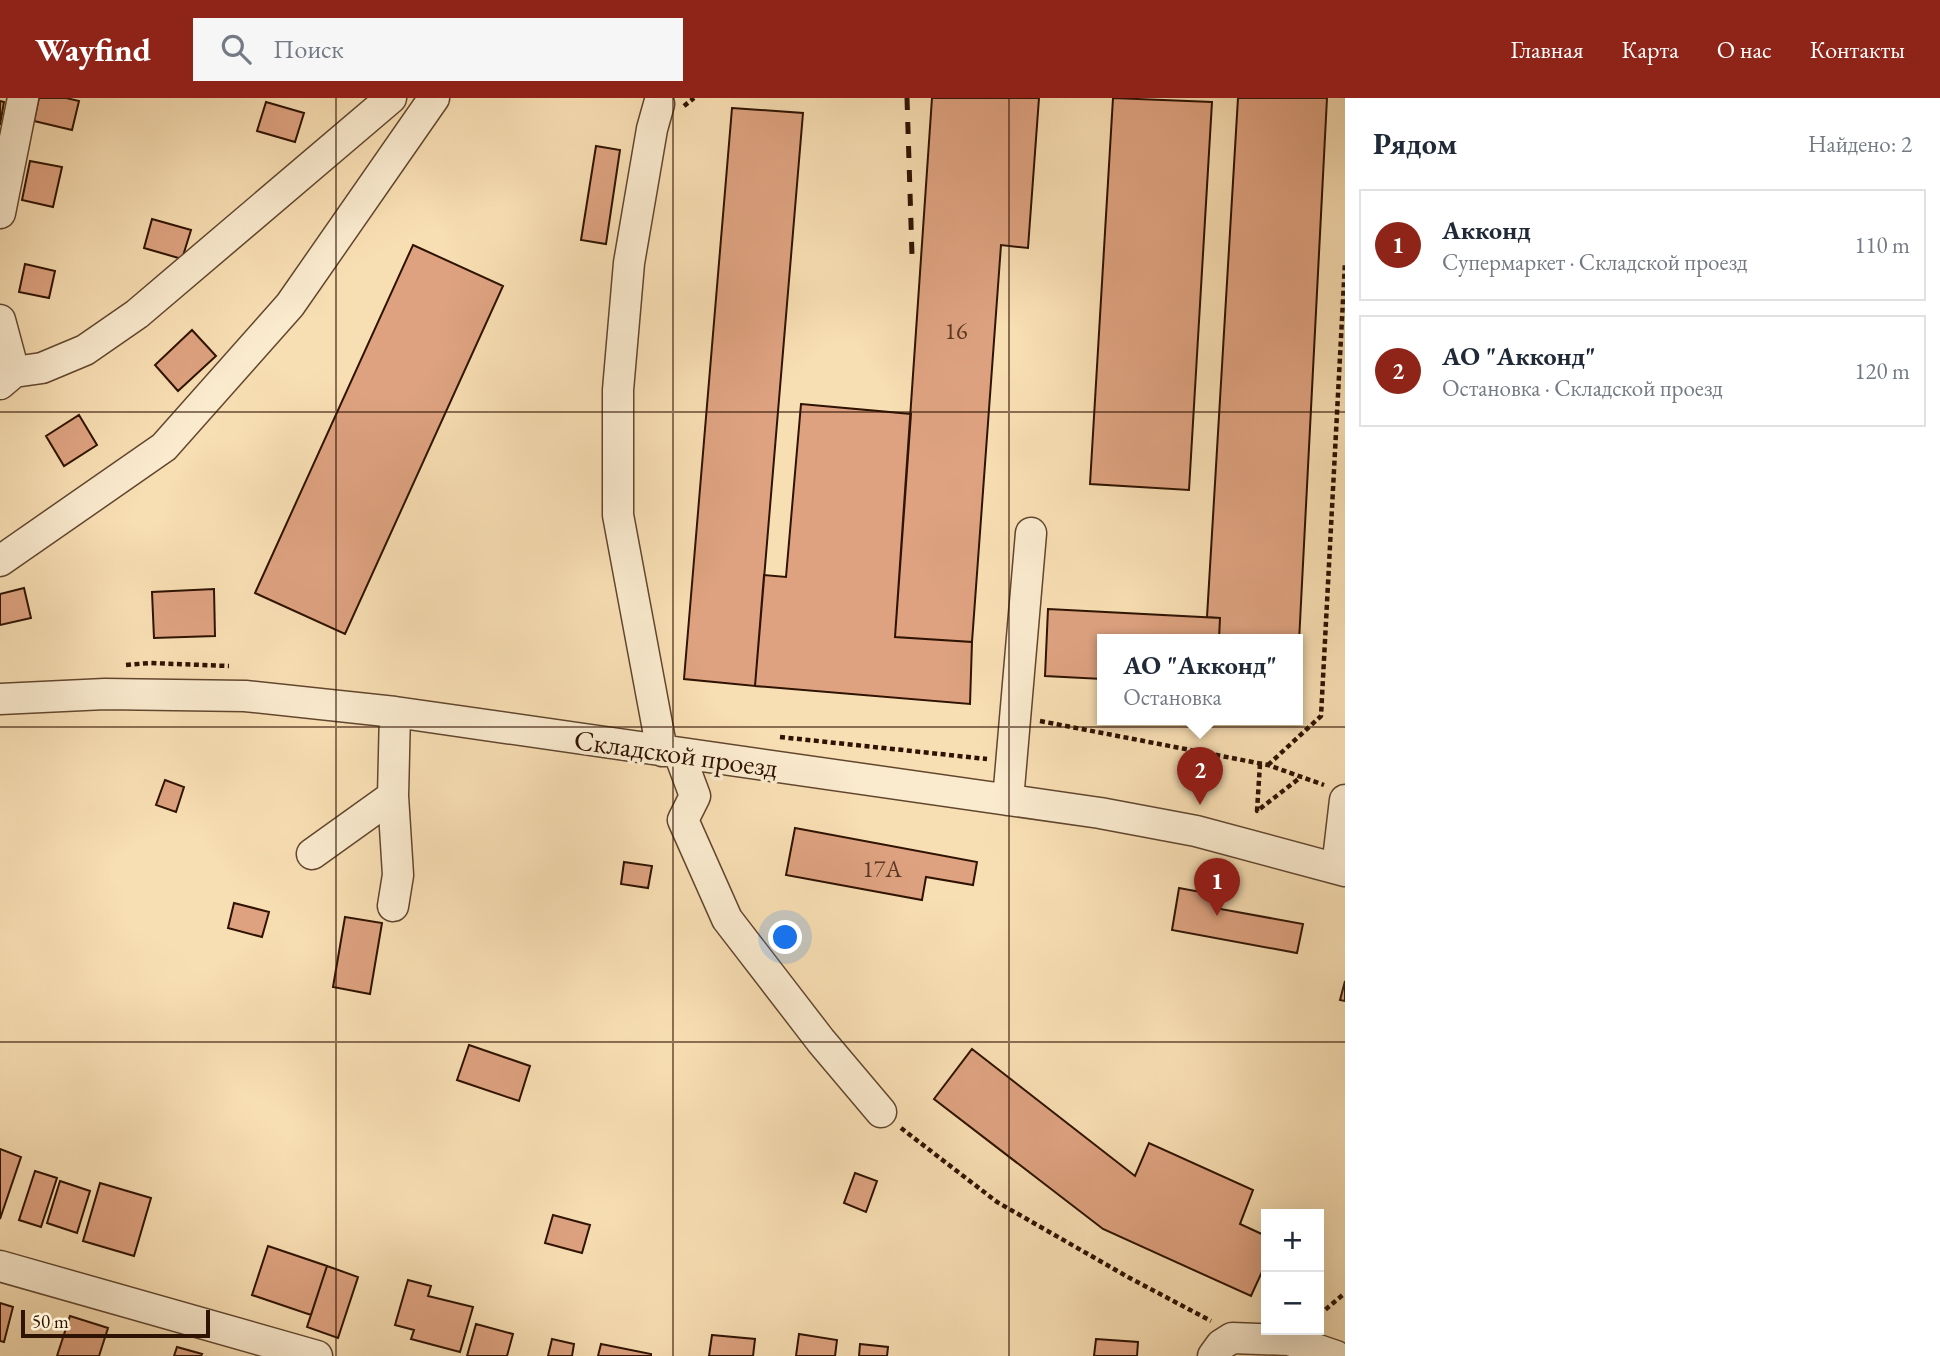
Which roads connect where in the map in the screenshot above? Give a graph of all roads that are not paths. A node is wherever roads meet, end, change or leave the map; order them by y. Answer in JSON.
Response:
{"nodes":[{"id":1,"x":23,"y":98,"type":"edge"},
{"id":2,"x":391,"y":98,"type":"edge"},
{"id":3,"x":434,"y":98,"type":"edge"},
{"id":4,"x":659,"y":104,"type":"dead end"},
{"id":5,"x":0,"y":213,"type":"edge"},
{"id":6,"x":0,"y":320,"type":"edge"},
{"id":7,"x":7,"y":378,"type":"edge"},
{"id":8,"x":1031,"y":533,"type":"dead end"},
{"id":9,"x":0,"y":561,"type":"edge"},
{"id":10,"x":0,"y":699,"type":"edge"},
{"id":11,"x":395,"y":712,"type":"junction"},
{"id":12,"x":670,"y":752,"type":"junction"},
{"id":13,"x":1340,"y":794,"type":"edge"},
{"id":14,"x":393,"y":796,"type":"junction"},
{"id":15,"x":1008,"y":800,"type":"junction"},
{"id":16,"x":312,"y":855,"type":"dead end"},
{"id":17,"x":1341,"y":870,"type":"edge"},
{"id":18,"x":393,"y":906,"type":"dead end"},
{"id":19,"x":881,"y":1112,"type":"road end"},
{"id":20,"x":0,"y":1266,"type":"edge"},
{"id":21,"x":317,"y":1356,"type":"edge"},
{"id":22,"x":1213,"y":1356,"type":"edge"},
{"id":23,"x":1336,"y":1356,"type":"edge"}],
"edges":[{"from":1,"to":5,"type":"street"},
{"from":2,"to":7,"type":"street"},
{"from":3,"to":9,"type":"street"},
{"from":4,"to":12,"type":"street"},
{"from":6,"to":7,"type":"street"},
{"from":8,"to":15,"type":"street"},
{"from":10,"to":11,"type":"street","name":"Складской проезд"},
{"from":11,"to":12,"type":"street","name":"Складской проезд"},
{"from":11,"to":14,"type":"street"},
{"from":12,"to":15,"type":"street","name":"Складской проезд"},
{"from":12,"to":19,"type":"street"},
{"from":13,"to":17,"type":"street"},
{"from":14,"to":16,"type":"street"},
{"from":14,"to":18,"type":"street"},
{"from":15,"to":17,"type":"street","name":"Складской проезд"},
{"from":20,"to":21,"type":"street"},
{"from":22,"to":23,"type":"street"}]}
